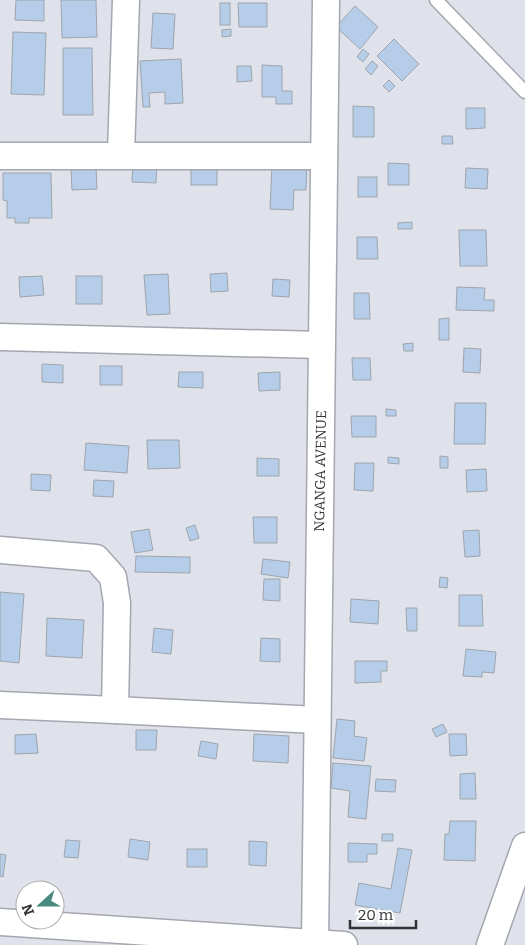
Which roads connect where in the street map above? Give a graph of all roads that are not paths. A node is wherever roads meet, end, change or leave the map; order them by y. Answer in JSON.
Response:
{"nodes":[{"id":1,"x":126,"y":0,"type":"edge"},
{"id":2,"x":326,"y":0,"type":"edge"},
{"id":3,"x":436,"y":0,"type":"edge"},
{"id":4,"x":525,"y":92,"type":"edge"},
{"id":5,"x":120,"y":155,"type":"junction"},
{"id":6,"x":0,"y":156,"type":"edge"},
{"id":7,"x":324,"y":156,"type":"junction"},
{"id":8,"x":0,"y":337,"type":"edge"},
{"id":9,"x":321,"y":345,"type":"junction"},
{"id":10,"x":0,"y":550,"type":"edge"},
{"id":11,"x":0,"y":706,"type":"edge"},
{"id":12,"x":115,"y":710,"type":"junction"},
{"id":13,"x":317,"y":720,"type":"junction"},
{"id":14,"x":525,"y":846,"type":"edge"},
{"id":15,"x":0,"y":922,"type":"edge"},
{"id":16,"x":315,"y":943,"type":"junction"},
{"id":17,"x":344,"y":945,"type":"edge"},
{"id":18,"x":490,"y":945,"type":"edge"}],
"edges":[{"from":1,"to":5,"type":"street"},
{"from":2,"to":7,"type":"street","name":"NGANGA AVENUE"},
{"from":3,"to":4,"type":"lane"},
{"from":5,"to":6,"type":"street"},
{"from":5,"to":7,"type":"street"},
{"from":7,"to":9,"type":"street","name":"NGANGA AVENUE"},
{"from":8,"to":9,"type":"street"},
{"from":9,"to":13,"type":"street","name":"NGANGA AVENUE"},
{"from":10,"to":12,"type":"street"},
{"from":11,"to":12,"type":"street"},
{"from":12,"to":13,"type":"street"},
{"from":13,"to":16,"type":"street","name":"NGANGA AVENUE"},
{"from":14,"to":18,"type":"street"},
{"from":15,"to":16,"type":"street"},
{"from":16,"to":17,"type":"street"}]}
